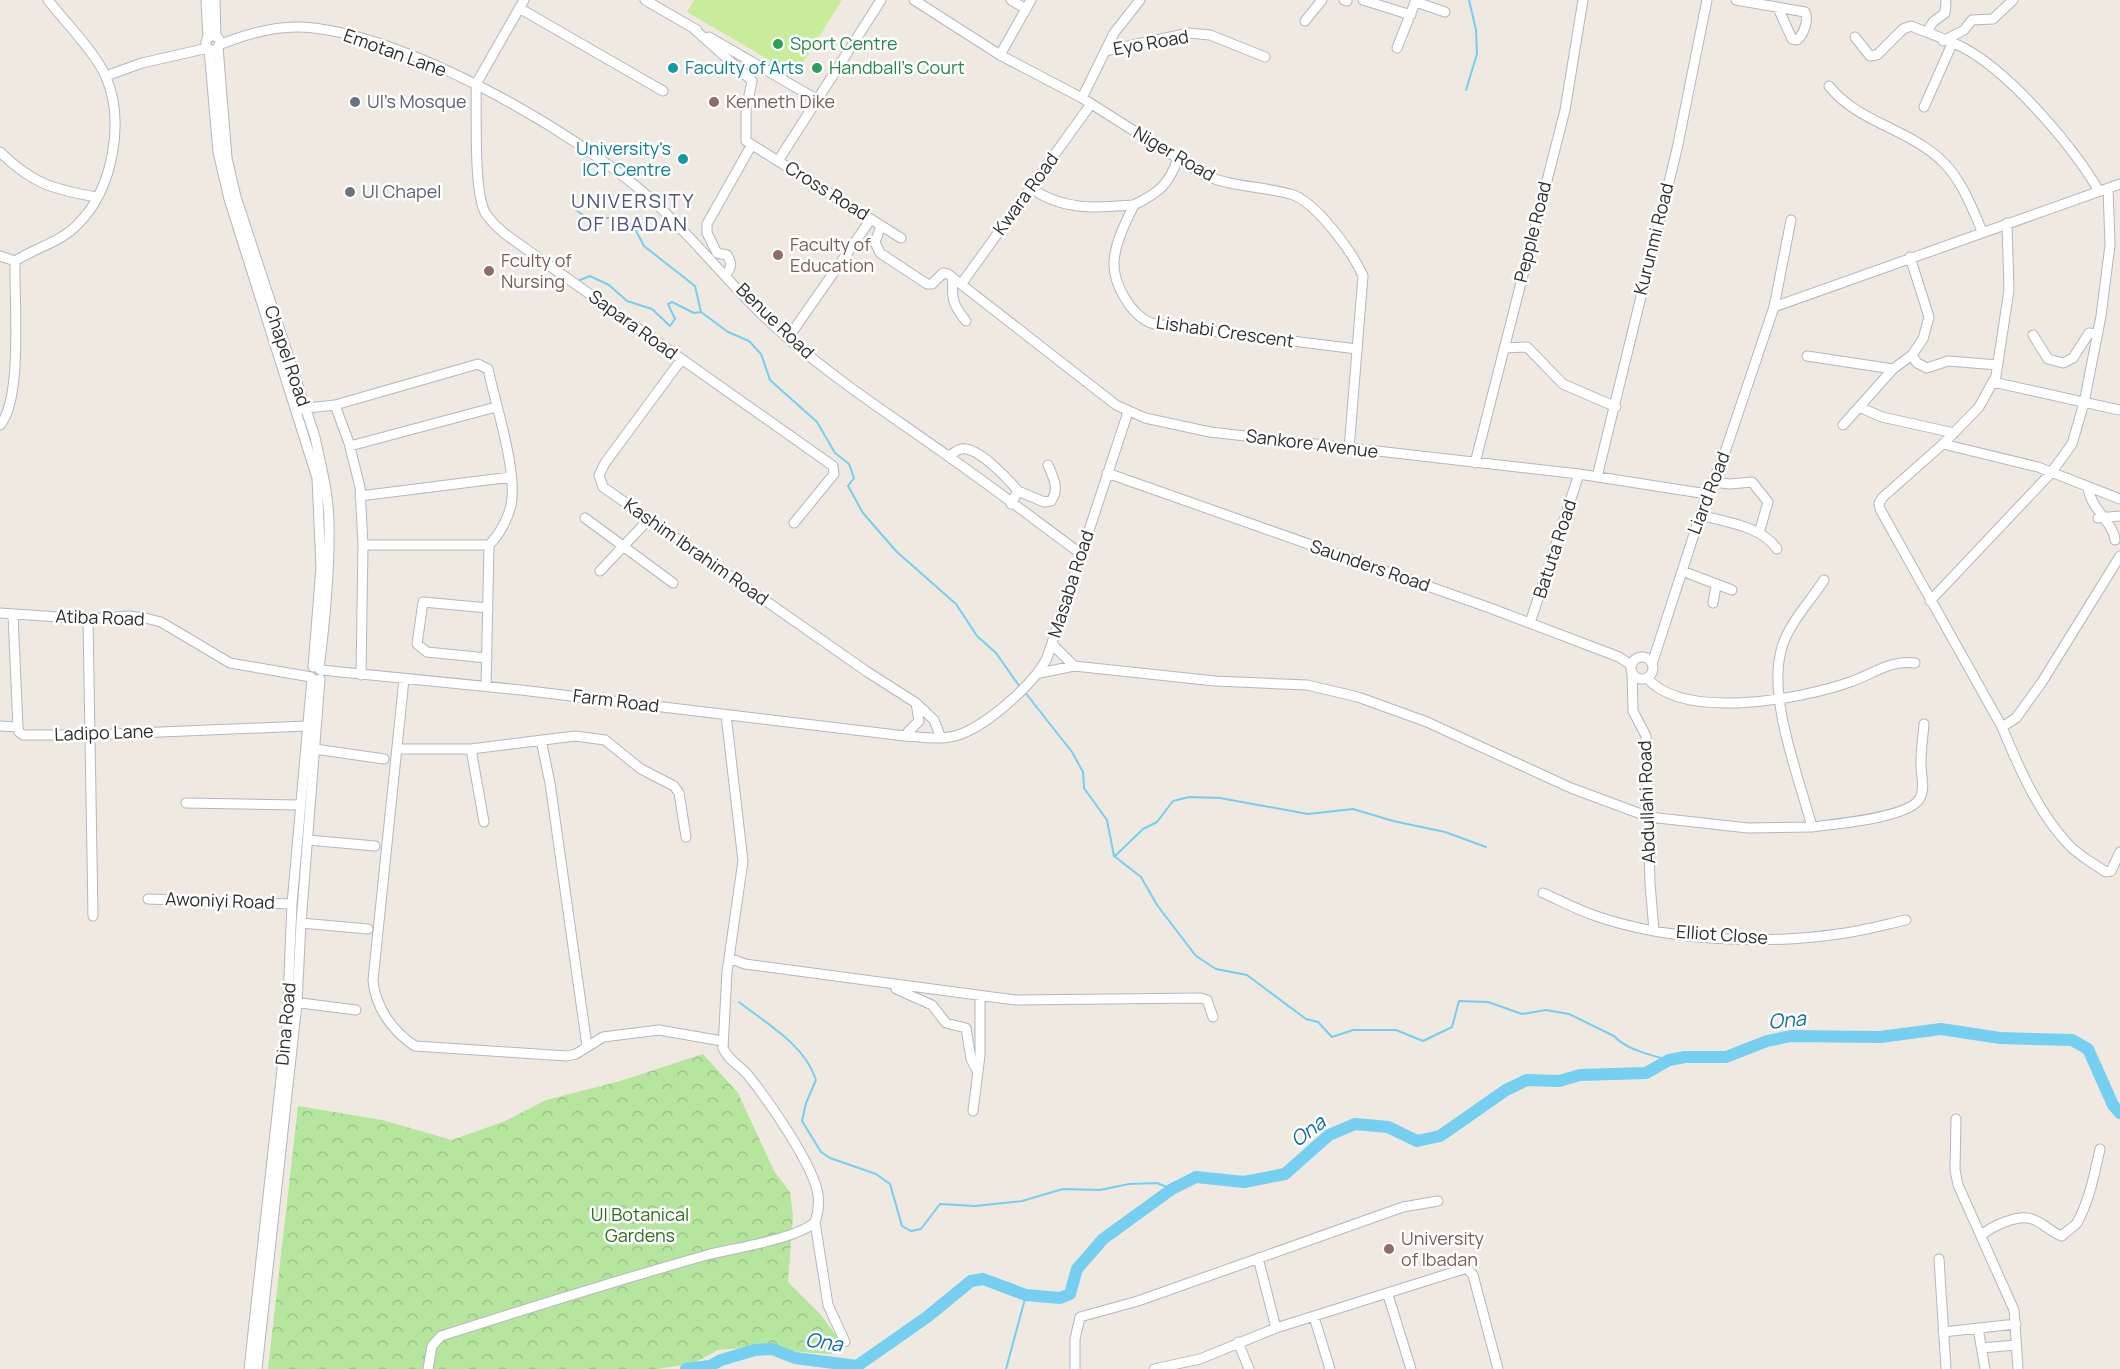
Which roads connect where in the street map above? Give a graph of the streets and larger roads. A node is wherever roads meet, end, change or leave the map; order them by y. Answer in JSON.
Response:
{"nodes":[{"id":1,"x":48,"y":0,"type":"edge"},
{"id":2,"x":206,"y":0,"type":"edge"},
{"id":3,"x":215,"y":0,"type":"edge"},
{"id":4,"x":645,"y":0,"type":"edge"},
{"id":5,"x":881,"y":0,"type":"edge"},
{"id":6,"x":914,"y":0,"type":"edge"},
{"id":7,"x":1011,"y":0,"type":"edge"},
{"id":8,"x":1031,"y":0,"type":"edge"},
{"id":9,"x":1140,"y":0,"type":"edge"},
{"id":10,"x":1322,"y":0,"type":"edge"},
{"id":11,"x":1363,"y":0,"type":"edge"},
{"id":12,"x":1583,"y":0,"type":"edge"},
{"id":13,"x":1707,"y":0,"type":"edge"},
{"id":14,"x":1736,"y":0,"type":"edge"},
{"id":15,"x":1946,"y":0,"type":"edge"},
{"id":16,"x":2013,"y":0,"type":"edge"},
{"id":17,"x":1416,"y":1,"type":"edge"},
{"id":18,"x":522,"y":4,"type":"edge"},
{"id":19,"x":1778,"y":8,"type":"dead end"},
{"id":20,"x":1026,"y":9,"type":"junction"},
{"id":21,"x":1444,"y":12,"type":"dead end"},
{"id":22,"x":1410,"y":15,"type":"junction"},
{"id":23,"x":1305,"y":21,"type":"dead end"},
{"id":24,"x":693,"y":28,"type":"junction"},
{"id":25,"x":1927,"y":32,"type":"junction"},
{"id":26,"x":1855,"y":37,"type":"dead end"},
{"id":27,"x":1948,"y":42,"type":"junction"},
{"id":28,"x":213,"y":43,"type":"junction"},
{"id":29,"x":1397,"y":48,"type":"dead end"},
{"id":30,"x":1105,"y":51,"type":"junction"},
{"id":31,"x":1000,"y":55,"type":"junction"},
{"id":32,"x":1265,"y":57,"type":"dead end"},
{"id":33,"x":106,"y":76,"type":"junction"},
{"id":34,"x":476,"y":84,"type":"junction"},
{"id":35,"x":1828,"y":86,"type":"dead end"},
{"id":36,"x":663,"y":91,"type":"dead end"},
{"id":37,"x":1082,"y":98,"type":"junction"},
{"id":38,"x":816,"y":99,"type":"junction"},
{"id":39,"x":1091,"y":104,"type":"junction"},
{"id":40,"x":1924,"y":107,"type":"dead end"},
{"id":41,"x":751,"y":146,"type":"junction"},
{"id":42,"x":0,"y":152,"type":"edge"},
{"id":43,"x":1178,"y":159,"type":"junction"},
{"id":44,"x":778,"y":161,"type":"junction"},
{"id":45,"x":2120,"y":184,"type":"edge"},
{"id":46,"x":1031,"y":188,"type":"junction"},
{"id":47,"x":2104,"y":189,"type":"junction"},
{"id":48,"x":96,"y":197,"type":"junction"},
{"id":49,"x":1134,"y":205,"type":"junction"},
{"id":50,"x":871,"y":219,"type":"junction"},
{"id":51,"x":1791,"y":220,"type":"dead end"},
{"id":52,"x":2007,"y":223,"type":"junction"},
{"id":53,"x":881,"y":226,"type":"junction"},
{"id":54,"x":1982,"y":231,"type":"junction"},
{"id":55,"x":901,"y":238,"type":"dead end"},
{"id":56,"x":0,"y":256,"type":"edge"},
{"id":57,"x":714,"y":256,"type":"junction"},
{"id":58,"x":1910,"y":257,"type":"junction"},
{"id":59,"x":15,"y":261,"type":"junction"},
{"id":60,"x":726,"y":274,"type":"junction"},
{"id":61,"x":953,"y":278,"type":"junction"},
{"id":62,"x":962,"y":283,"type":"junction"},
{"id":63,"x":1774,"y":307,"type":"junction"},
{"id":64,"x":966,"y":321,"type":"dead end"},
{"id":65,"x":2097,"y":334,"type":"junction"},
{"id":66,"x":2033,"y":335,"type":"dead end"},
{"id":67,"x":788,"y":338,"type":"junction"},
{"id":68,"x":1504,"y":348,"type":"junction"},
{"id":69,"x":1357,"y":349,"type":"junction"},
{"id":70,"x":1807,"y":356,"type":"dead end"},
{"id":71,"x":1912,"y":356,"type":"junction"},
{"id":72,"x":681,"y":360,"type":"junction"},
{"id":73,"x":1998,"y":365,"type":"junction"},
{"id":74,"x":1893,"y":369,"type":"junction"},
{"id":75,"x":1993,"y":382,"type":"junction"},
{"id":76,"x":2084,"y":403,"type":"junction"},
{"id":77,"x":335,"y":405,"type":"junction"},
{"id":78,"x":1616,"y":406,"type":"junction"},
{"id":79,"x":496,"y":407,"type":"junction"},
{"id":80,"x":1859,"y":407,"type":"junction"},
{"id":81,"x":301,"y":408,"type":"junction"},
{"id":82,"x":2119,"y":410,"type":"edge"},
{"id":83,"x":1128,"y":412,"type":"junction"},
{"id":84,"x":0,"y":425,"type":"edge"},
{"id":85,"x":1843,"y":425,"type":"dead end"},
{"id":86,"x":1954,"y":433,"type":"junction"},
{"id":87,"x":1943,"y":444,"type":"junction"},
{"id":88,"x":350,"y":446,"type":"junction"},
{"id":89,"x":1349,"y":449,"type":"junction"},
{"id":90,"x":949,"y":456,"type":"junction"},
{"id":91,"x":1474,"y":463,"type":"junction"},
{"id":92,"x":1048,"y":465,"type":"dead end"},
{"id":93,"x":1107,"y":473,"type":"junction"},
{"id":94,"x":2051,"y":473,"type":"junction"},
{"id":95,"x":1579,"y":474,"type":"junction"},
{"id":96,"x":510,"y":477,"type":"junction"},
{"id":97,"x":1597,"y":477,"type":"junction"},
{"id":98,"x":1713,"y":482,"type":"junction"},
{"id":99,"x":2089,"y":490,"type":"junction"},
{"id":100,"x":1018,"y":491,"type":"junction"},
{"id":101,"x":1707,"y":494,"type":"junction"},
{"id":102,"x":360,"y":496,"type":"junction"},
{"id":103,"x":2120,"y":499,"type":"edge"},
{"id":104,"x":1011,"y":504,"type":"junction"},
{"id":105,"x":2085,"y":508,"type":"dead end"},
{"id":106,"x":1700,"y":515,"type":"junction"},
{"id":107,"x":2120,"y":516,"type":"edge"},
{"id":108,"x":585,"y":518,"type":"dead end"},
{"id":109,"x":2098,"y":518,"type":"junction"},
{"id":110,"x":649,"y":519,"type":"junction"},
{"id":111,"x":794,"y":523,"type":"dead end"},
{"id":112,"x":1760,"y":533,"type":"junction"},
{"id":113,"x":2115,"y":540,"type":"dead end"},
{"id":114,"x":363,"y":545,"type":"junction"},
{"id":115,"x":489,"y":545,"type":"junction"},
{"id":116,"x":621,"y":546,"type":"junction"},
{"id":117,"x":1777,"y":549,"type":"dead end"},
{"id":118,"x":1080,"y":553,"type":"junction"},
{"id":119,"x":2120,"y":555,"type":"edge"},
{"id":120,"x":600,"y":571,"type":"dead end"},
{"id":121,"x":1682,"y":571,"type":"junction"},
{"id":122,"x":1824,"y":579,"type":"dead end"},
{"id":123,"x":673,"y":584,"type":"dead end"},
{"id":124,"x":1716,"y":586,"type":"junction"},
{"id":125,"x":1732,"y":590,"type":"dead end"},
{"id":126,"x":1930,"y":601,"type":"junction"},
{"id":127,"x":1713,"y":603,"type":"dead end"},
{"id":128,"x":488,"y":608,"type":"junction"},
{"id":129,"x":0,"y":614,"type":"edge"},
{"id":130,"x":13,"y":615,"type":"junction"},
{"id":131,"x":88,"y":619,"type":"junction"},
{"id":132,"x":1530,"y":623,"type":"junction"},
{"id":133,"x":1052,"y":644,"type":"junction"},
{"id":134,"x":487,"y":658,"type":"junction"},
{"id":135,"x":1047,"y":658,"type":"junction"},
{"id":136,"x":1915,"y":663,"type":"dead end"},
{"id":137,"x":1652,"y":664,"type":"junction"},
{"id":138,"x":1074,"y":666,"type":"junction"},
{"id":139,"x":1062,"y":668,"type":"junction"},
{"id":140,"x":1040,"y":673,"type":"junction"},
{"id":141,"x":316,"y":674,"type":"junction"},
{"id":142,"x":1637,"y":674,"type":"junction"},
{"id":143,"x":361,"y":675,"type":"junction"},
{"id":144,"x":404,"y":679,"type":"junction"},
{"id":145,"x":486,"y":686,"type":"junction"},
{"id":146,"x":1778,"y":700,"type":"junction"},
{"id":147,"x":916,"y":703,"type":"junction"},
{"id":148,"x":726,"y":715,"type":"junction"},
{"id":149,"x":1924,"y":724,"type":"dead end"},
{"id":150,"x":0,"y":726,"type":"edge"},
{"id":151,"x":307,"y":726,"type":"junction"},
{"id":152,"x":18,"y":727,"type":"junction"},
{"id":153,"x":972,"y":727,"type":"junction"},
{"id":154,"x":2002,"y":727,"type":"junction"},
{"id":155,"x":908,"y":732,"type":"junction"},
{"id":156,"x":891,"y":733,"type":"junction"},
{"id":157,"x":939,"y":733,"type":"junction"},
{"id":158,"x":90,"y":735,"type":"junction"},
{"id":159,"x":541,"y":740,"type":"junction"},
{"id":160,"x":315,"y":749,"type":"junction"},
{"id":161,"x":399,"y":749,"type":"junction"},
{"id":162,"x":471,"y":749,"type":"junction"},
{"id":163,"x":384,"y":759,"type":"dead end"},
{"id":164,"x":186,"y":804,"type":"dead end"},
{"id":165,"x":300,"y":805,"type":"junction"},
{"id":166,"x":1649,"y":817,"type":"junction"},
{"id":167,"x":484,"y":822,"type":"dead end"},
{"id":168,"x":1812,"y":827,"type":"junction"},
{"id":169,"x":686,"y":837,"type":"dead end"},
{"id":170,"x":308,"y":840,"type":"junction"},
{"id":171,"x":375,"y":846,"type":"dead end"},
{"id":172,"x":2120,"y":852,"type":"edge"},
{"id":173,"x":1543,"y":893,"type":"dead end"},
{"id":174,"x":148,"y":899,"type":"dead end"},
{"id":175,"x":292,"y":904,"type":"junction"},
{"id":176,"x":93,"y":916,"type":"dead end"},
{"id":177,"x":1906,"y":920,"type":"dead end"},
{"id":178,"x":301,"y":923,"type":"junction"},
{"id":179,"x":368,"y":929,"type":"dead end"},
{"id":180,"x":1654,"y":930,"type":"junction"},
{"id":181,"x":729,"y":958,"type":"junction"},
{"id":182,"x":886,"y":984,"type":"junction"},
{"id":183,"x":980,"y":996,"type":"junction"},
{"id":184,"x":293,"y":1002,"type":"junction"},
{"id":185,"x":356,"y":1010,"type":"dead end"},
{"id":186,"x":1212,"y":1017,"type":"dead end"},
{"id":187,"x":722,"y":1041,"type":"junction"},
{"id":188,"x":587,"y":1046,"type":"junction"},
{"id":189,"x":978,"y":1072,"type":"junction"},
{"id":190,"x":973,"y":1111,"type":"dead end"},
{"id":191,"x":1956,"y":1119,"type":"dead end"},
{"id":192,"x":2100,"y":1149,"type":"dead end"},
{"id":193,"x":1438,"y":1201,"type":"dead end"},
{"id":194,"x":815,"y":1222,"type":"junction"},
{"id":195,"x":1982,"y":1235,"type":"junction"},
{"id":196,"x":1258,"y":1258,"type":"junction"},
{"id":197,"x":1939,"y":1259,"type":"dead end"},
{"id":198,"x":1388,"y":1294,"type":"junction"},
{"id":199,"x":1314,"y":1317,"type":"junction"},
{"id":200,"x":2016,"y":1324,"type":"junction"},
{"id":201,"x":1276,"y":1328,"type":"junction"},
{"id":202,"x":1978,"y":1328,"type":"junction"},
{"id":203,"x":1943,"y":1332,"type":"junction"},
{"id":204,"x":845,"y":1342,"type":"dead end"},
{"id":205,"x":1238,"y":1342,"type":"junction"},
{"id":206,"x":2015,"y":1345,"type":"junction"},
{"id":207,"x":1982,"y":1348,"type":"junction"},
{"id":208,"x":249,"y":1369,"type":"edge"},
{"id":209,"x":257,"y":1369,"type":"edge"},
{"id":210,"x":428,"y":1369,"type":"edge"},
{"id":211,"x":1075,"y":1369,"type":"edge"},
{"id":212,"x":1154,"y":1369,"type":"edge"},
{"id":213,"x":1249,"y":1369,"type":"edge"},
{"id":214,"x":1330,"y":1369,"type":"edge"},
{"id":215,"x":1411,"y":1369,"type":"edge"},
{"id":216,"x":1498,"y":1369,"type":"edge"},
{"id":217,"x":1946,"y":1369,"type":"edge"},
{"id":218,"x":1985,"y":1369,"type":"edge"},
{"id":219,"x":2018,"y":1369,"type":"edge"}],
"edges":[{"from":1,"to":33,"type":"street"},
{"from":2,"to":28,"type":"street","name":"Chapel Road"},
{"from":3,"to":28,"type":"street","name":"Chapel Road"},
{"from":4,"to":24,"type":"street"},
{"from":5,"to":38,"type":"street"},
{"from":6,"to":31,"type":"street","name":"Niger Road"},
{"from":7,"to":20,"type":"street"},
{"from":8,"to":20,"type":"street"},
{"from":9,"to":30,"type":"street"},
{"from":10,"to":23,"type":"street"},
{"from":11,"to":22,"type":"street"},
{"from":12,"to":68,"type":"street","name":"Pepple Road"},
{"from":13,"to":78,"type":"street","name":"Kurunmi Road"},
{"from":14,"to":19,"type":"street"},
{"from":15,"to":25,"type":"street"},
{"from":16,"to":27,"type":"street"},
{"from":17,"to":21,"type":"street"},
{"from":17,"to":22,"type":"street"},
{"from":18,"to":34,"type":"street"},
{"from":18,"to":36,"type":"street"},
{"from":20,"to":31,"type":"street"},
{"from":22,"to":29,"type":"street"},
{"from":24,"to":38,"type":"street"},
{"from":24,"to":41,"type":"street"},
{"from":25,"to":26,"type":"street"},
{"from":25,"to":27,"type":"street"},
{"from":27,"to":40,"type":"street"},
{"from":27,"to":47,"type":"street"},
{"from":28,"to":33,"type":"street","name":"Emotan Lane"},
{"from":28,"to":34,"type":"street","name":"Emotan Lane"},
{"from":28,"to":81,"type":"street","name":"Chapel Road"},
{"from":30,"to":32,"type":"street","name":"Eyo Road"},
{"from":30,"to":37,"type":"street"},
{"from":31,"to":37,"type":"street","name":"Niger Road"},
{"from":33,"to":48,"type":"street"},
{"from":34,"to":57,"type":"street","name":"Benue Road"},
{"from":34,"to":72,"type":"street","name":"Sapara Road"},
{"from":35,"to":54,"type":"street"},
{"from":37,"to":39,"type":"street","name":"Niger Road"},
{"from":38,"to":44,"type":"street"},
{"from":39,"to":43,"type":"street","name":"Niger Road"},
{"from":39,"to":46,"type":"street","name":"Kwara Road"},
{"from":41,"to":44,"type":"street","name":"Cross Road"},
{"from":41,"to":57,"type":"street"},
{"from":42,"to":48,"type":"street"},
{"from":43,"to":49,"type":"street"},
{"from":43,"to":69,"type":"street","name":"Niger Road"},
{"from":44,"to":50,"type":"street","name":"Cross Road"},
{"from":45,"to":47,"type":"street"},
{"from":46,"to":49,"type":"street"},
{"from":46,"to":62,"type":"street","name":"Kwara Road"},
{"from":47,"to":52,"type":"street"},
{"from":47,"to":65,"type":"street"},
{"from":48,"to":59,"type":"street"},
{"from":49,"to":69,"type":"street","name":"Lishabi Crescent"},
{"from":50,"to":53,"type":"street","name":"Cross Road"},
{"from":50,"to":67,"type":"street"},
{"from":51,"to":63,"type":"street","name":"Liard Road"},
{"from":52,"to":54,"type":"street"},
{"from":52,"to":73,"type":"street"},
{"from":53,"to":55,"type":"street","name":"Cross Road"},
{"from":53,"to":61,"type":"street"},
{"from":54,"to":58,"type":"street"},
{"from":56,"to":59,"type":"street"},
{"from":57,"to":60,"type":"street","name":"Benue Road"},
{"from":57,"to":60,"type":"street"},
{"from":58,"to":63,"type":"street"},
{"from":58,"to":71,"type":"street"},
{"from":59,"to":84,"type":"street"},
{"from":60,"to":67,"type":"street","name":"Benue Road"},
{"from":61,"to":62,"type":"street","name":"Sankore Avenue"},
{"from":61,"to":64,"type":"street"},
{"from":62,"to":83,"type":"street","name":"Sankore Avenue"},
{"from":63,"to":98,"type":"street","name":"Liard Road"},
{"from":65,"to":66,"type":"street"},
{"from":65,"to":76,"type":"street"},
{"from":67,"to":90,"type":"street","name":"Benue Road"},
{"from":68,"to":78,"type":"street"},
{"from":68,"to":91,"type":"street","name":"Pepple Road"},
{"from":69,"to":89,"type":"street","name":"Niger Road"},
{"from":70,"to":74,"type":"street"},
{"from":71,"to":73,"type":"street"},
{"from":71,"to":74,"type":"street"},
{"from":72,"to":110,"type":"street","name":"Kashim Ibrahim Road"},
{"from":72,"to":111,"type":"street","name":"Sapara Road"},
{"from":73,"to":75,"type":"street"},
{"from":74,"to":80,"type":"street"},
{"from":75,"to":76,"type":"street"},
{"from":75,"to":86,"type":"street"},
{"from":76,"to":82,"type":"street"},
{"from":76,"to":94,"type":"street"},
{"from":77,"to":79,"type":"street"},
{"from":77,"to":81,"type":"street"},
{"from":77,"to":88,"type":"street"},
{"from":78,"to":97,"type":"street","name":"Kurunmi Road"},
{"from":79,"to":88,"type":"street"},
{"from":79,"to":96,"type":"street"},
{"from":80,"to":85,"type":"street"},
{"from":80,"to":86,"type":"street"},
{"from":81,"to":141,"type":"street","name":"Chapel Road"},
{"from":83,"to":89,"type":"street","name":"Sankore Avenue"},
{"from":83,"to":93,"type":"street","name":"Masaba Road"},
{"from":86,"to":87,"type":"street"},
{"from":87,"to":94,"type":"street"},
{"from":87,"to":126,"type":"street"},
{"from":88,"to":102,"type":"street"},
{"from":89,"to":91,"type":"street","name":"Sankore Avenue"},
{"from":90,"to":100,"type":"street"},
{"from":90,"to":104,"type":"street","name":"Benue Road"},
{"from":91,"to":95,"type":"street","name":"Sankore Avenue"},
{"from":92,"to":100,"type":"street"},
{"from":93,"to":118,"type":"street","name":"Masaba Road"},
{"from":93,"to":132,"type":"street","name":"Saunders Road"},
{"from":94,"to":99,"type":"street"},
{"from":94,"to":126,"type":"street"},
{"from":95,"to":97,"type":"street","name":"Sankore Avenue"},
{"from":95,"to":132,"type":"street","name":"Batuta Road"},
{"from":96,"to":102,"type":"street"},
{"from":96,"to":115,"type":"street"},
{"from":97,"to":101,"type":"street","name":"Sankore Avenue"},
{"from":98,"to":101,"type":"street","name":"Liard Road"},
{"from":98,"to":112,"type":"street"},
{"from":99,"to":103,"type":"street"},
{"from":99,"to":105,"type":"street"},
{"from":99,"to":109,"type":"street"},
{"from":100,"to":104,"type":"street"},
{"from":101,"to":106,"type":"street","name":"Liard Road"},
{"from":102,"to":114,"type":"street"},
{"from":104,"to":118,"type":"street","name":"Benue Road"},
{"from":106,"to":112,"type":"street"},
{"from":106,"to":121,"type":"street","name":"Liard Road"},
{"from":107,"to":109,"type":"street"},
{"from":108,"to":116,"type":"street"},
{"from":109,"to":113,"type":"street"},
{"from":110,"to":116,"type":"street"},
{"from":110,"to":147,"type":"street","name":"Kashim Ibrahim Road"},
{"from":112,"to":117,"type":"street"},
{"from":114,"to":115,"type":"street"},
{"from":114,"to":143,"type":"street"},
{"from":115,"to":128,"type":"street"},
{"from":116,"to":120,"type":"street"},
{"from":116,"to":123,"type":"street"},
{"from":118,"to":133,"type":"street","name":"Masaba Road"},
{"from":119,"to":154,"type":"street"},
{"from":121,"to":124,"type":"street"},
{"from":121,"to":137,"type":"street","name":"Liard Road"},
{"from":122,"to":146,"type":"street"},
{"from":124,"to":125,"type":"street"},
{"from":124,"to":127,"type":"street"},
{"from":126,"to":154,"type":"street"},
{"from":128,"to":134,"type":"street"},
{"from":128,"to":134,"type":"street"},
{"from":129,"to":130,"type":"street","name":"Atiba Road"},
{"from":130,"to":131,"type":"street","name":"Atiba Road"},
{"from":130,"to":152,"type":"street"},
{"from":131,"to":141,"type":"street","name":"Atiba Road"},
{"from":131,"to":158,"type":"street"},
{"from":132,"to":142,"type":"street","name":"Saunders Road"},
{"from":133,"to":135,"type":"street","name":"Masaba Road"},
{"from":133,"to":138,"type":"street"},
{"from":134,"to":145,"type":"street"},
{"from":135,"to":139,"type":"street"},
{"from":135,"to":140,"type":"street","name":"Masaba Road"},
{"from":136,"to":146,"type":"street","name":"Saunders Road"},
{"from":137,"to":142,"type":"street","name":"Liard Road"},
{"from":137,"to":142,"type":"street"},
{"from":138,"to":139,"type":"street"},
{"from":138,"to":166,"type":"street"},
{"from":139,"to":140,"type":"street"},
{"from":140,"to":153,"type":"street","name":"Masaba Road"},
{"from":141,"to":143,"type":"street","name":"Farm Road"},
{"from":141,"to":151,"type":"street","name":"Dina Road"},
{"from":141,"to":160,"type":"street","name":"Dina Road"},
{"from":142,"to":146,"type":"street","name":"Saunders Road"},
{"from":142,"to":166,"type":"street","name":"Abdullahi Road"},
{"from":143,"to":144,"type":"street","name":"Farm Road"},
{"from":144,"to":145,"type":"street","name":"Farm Road"},
{"from":144,"to":161,"type":"street"},
{"from":145,"to":148,"type":"street","name":"Farm Road"},
{"from":146,"to":168,"type":"street"},
{"from":147,"to":155,"type":"street"},
{"from":147,"to":157,"type":"street","name":"Kashim Ibrahim Road"},
{"from":148,"to":156,"type":"street","name":"Farm Road"},
{"from":148,"to":181,"type":"street"},
{"from":149,"to":168,"type":"street"},
{"from":150,"to":152,"type":"street"},
{"from":151,"to":158,"type":"street","name":"Ladipo Lane"},
{"from":151,"to":165,"type":"street","name":"Dina Road"},
{"from":152,"to":158,"type":"street","name":"Ladipo Lane"},
{"from":153,"to":156,"type":"street","name":"Farm Road"},
{"from":153,"to":157,"type":"street","name":"Farm Road"},
{"from":154,"to":172,"type":"street"},
{"from":155,"to":156,"type":"street","name":"Farm Road"},
{"from":155,"to":157,"type":"street","name":"Farm Road"},
{"from":158,"to":176,"type":"street"},
{"from":159,"to":162,"type":"street"},
{"from":159,"to":169,"type":"street"},
{"from":159,"to":188,"type":"street"},
{"from":160,"to":163,"type":"street"},
{"from":160,"to":170,"type":"street","name":"Dina Road"},
{"from":161,"to":162,"type":"street"},
{"from":161,"to":188,"type":"street"},
{"from":162,"to":167,"type":"street"},
{"from":164,"to":165,"type":"street"},
{"from":165,"to":175,"type":"street","name":"Dina Road"},
{"from":166,"to":168,"type":"street"},
{"from":166,"to":180,"type":"street","name":"Abdullahi Road"},
{"from":170,"to":171,"type":"street"},
{"from":170,"to":178,"type":"street","name":"Dina Road"},
{"from":173,"to":180,"type":"street","name":"Elliot Close"},
{"from":174,"to":175,"type":"street","name":"Awoniyi Road"},
{"from":175,"to":184,"type":"street","name":"Dina Road"},
{"from":177,"to":180,"type":"street","name":"Elliot Close"},
{"from":178,"to":179,"type":"street"},
{"from":178,"to":184,"type":"street","name":"Dina Road"},
{"from":181,"to":182,"type":"street"},
{"from":181,"to":187,"type":"street"},
{"from":182,"to":183,"type":"street"},
{"from":182,"to":189,"type":"street"},
{"from":183,"to":186,"type":"street"},
{"from":183,"to":189,"type":"street"},
{"from":184,"to":185,"type":"street"},
{"from":184,"to":208,"type":"street","name":"Dina Road"},
{"from":184,"to":209,"type":"street","name":"Dina Road"},
{"from":187,"to":188,"type":"street"},
{"from":187,"to":194,"type":"street"},
{"from":189,"to":190,"type":"street"},
{"from":191,"to":195,"type":"street"},
{"from":192,"to":195,"type":"street"},
{"from":193,"to":196,"type":"street"},
{"from":194,"to":204,"type":"street"},
{"from":194,"to":210,"type":"street"},
{"from":195,"to":200,"type":"street"},
{"from":196,"to":201,"type":"street"},
{"from":196,"to":211,"type":"street"},
{"from":197,"to":203,"type":"street"},
{"from":198,"to":199,"type":"street"},
{"from":198,"to":215,"type":"street"},
{"from":198,"to":216,"type":"street"},
{"from":199,"to":201,"type":"street"},
{"from":199,"to":214,"type":"street"},
{"from":200,"to":202,"type":"street"},
{"from":200,"to":206,"type":"street"},
{"from":201,"to":205,"type":"street"},
{"from":202,"to":203,"type":"street"},
{"from":202,"to":207,"type":"street"},
{"from":203,"to":217,"type":"street"},
{"from":205,"to":212,"type":"street"},
{"from":205,"to":213,"type":"street"},
{"from":206,"to":207,"type":"street"},
{"from":206,"to":219,"type":"street"},
{"from":207,"to":218,"type":"street"}]}
